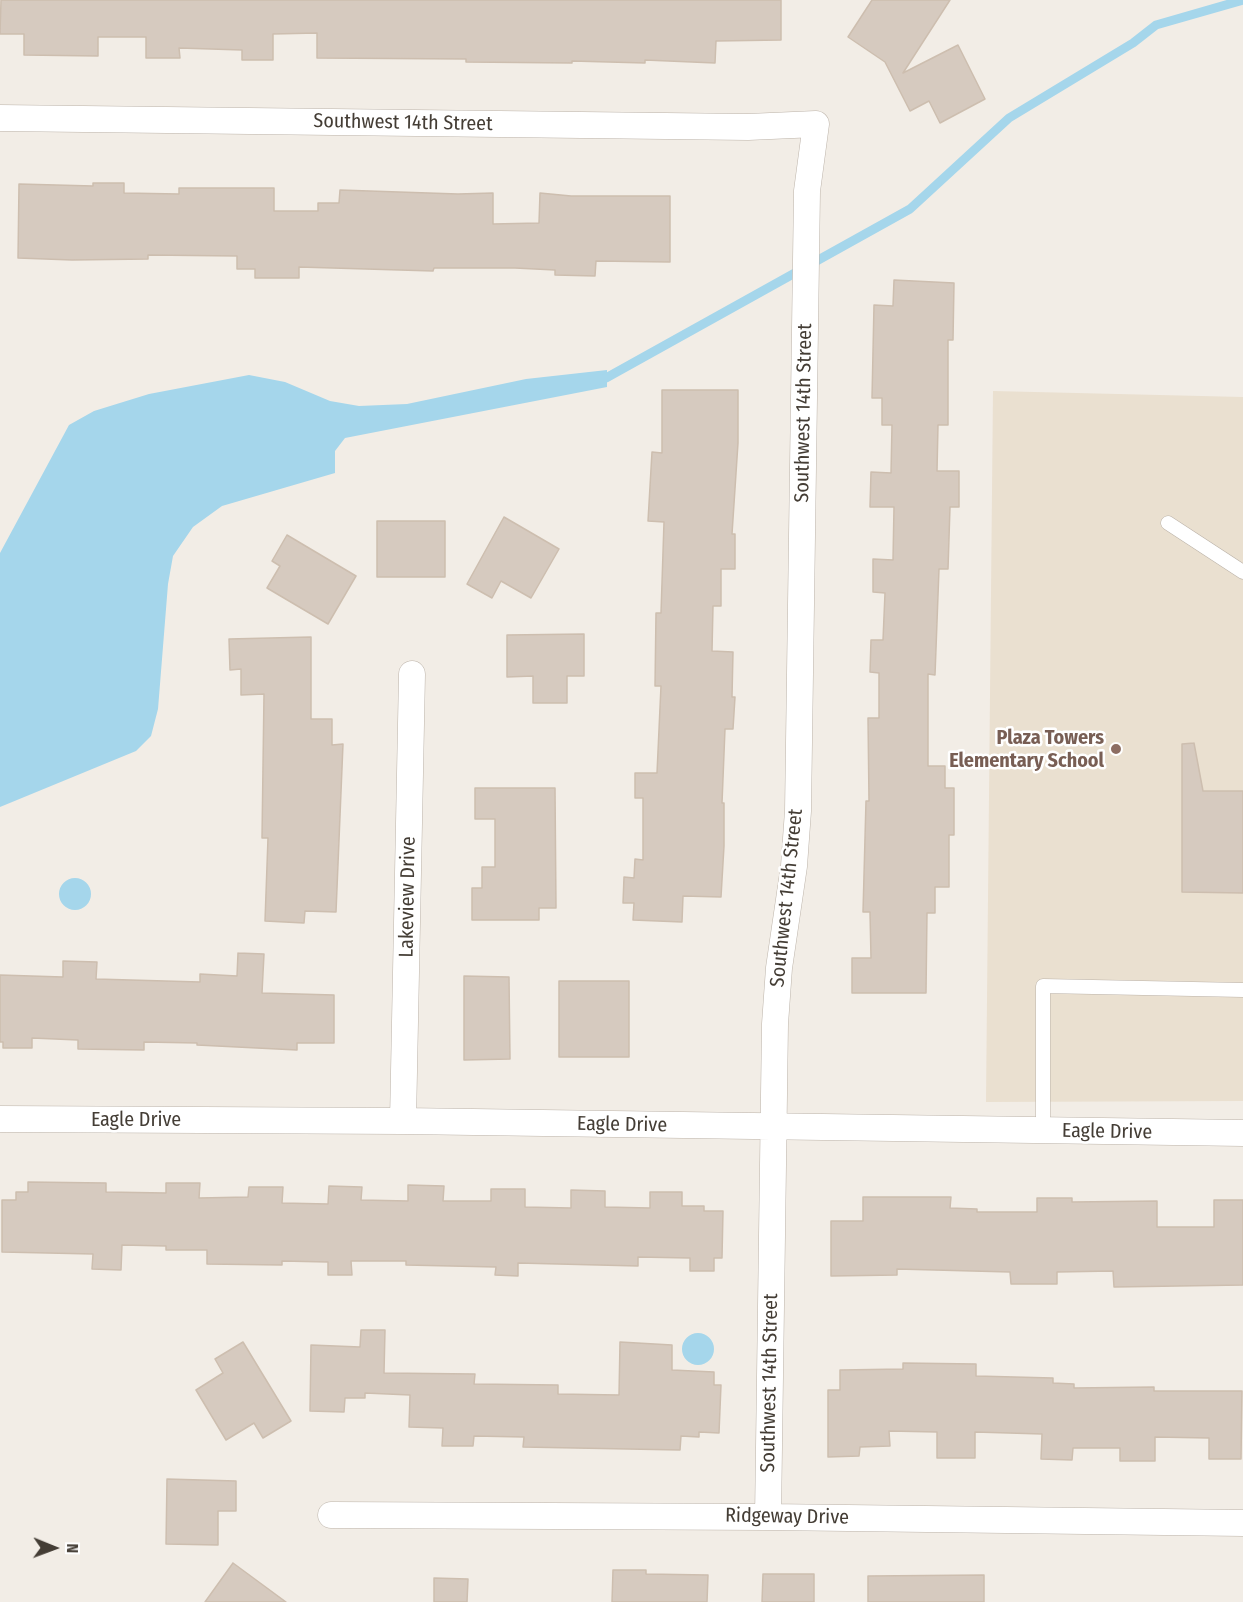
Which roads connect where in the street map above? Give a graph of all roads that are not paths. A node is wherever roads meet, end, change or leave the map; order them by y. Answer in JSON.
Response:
{"nodes":[{"id":1,"x":0,"y":118,"type":"edge"},
{"id":2,"x":1168,"y":523,"type":"dead end"},
{"id":3,"x":1243,"y":572,"type":"edge"},
{"id":4,"x":412,"y":674,"type":"dead end"},
{"id":5,"x":1243,"y":990,"type":"edge"},
{"id":6,"x":0,"y":1119,"type":"edge"},
{"id":7,"x":404,"y":1121,"type":"junction"},
{"id":8,"x":774,"y":1127,"type":"junction"},
{"id":9,"x":1043,"y":1131,"type":"junction"},
{"id":10,"x":1243,"y":1133,"type":"edge"},
{"id":11,"x":331,"y":1515,"type":"dead end"},
{"id":12,"x":768,"y":1517,"type":"junction"},
{"id":13,"x":1243,"y":1523,"type":"edge"}],
"edges":[{"from":1,"to":8,"type":"street","name":"Southwest 14th Street"},
{"from":2,"to":3,"type":"lane"},
{"from":4,"to":7,"type":"street","name":"Lakeview Drive"},
{"from":5,"to":9,"type":"lane"},
{"from":6,"to":7,"type":"street","name":"Eagle Drive"},
{"from":7,"to":8,"type":"street","name":"Eagle Drive"},
{"from":8,"to":9,"type":"street","name":"Eagle Drive"},
{"from":8,"to":12,"type":"street","name":"Southwest 14th Street"},
{"from":9,"to":10,"type":"street","name":"Eagle Drive"},
{"from":11,"to":12,"type":"street","name":"Ridgeway Drive"},
{"from":12,"to":13,"type":"street","name":"Ridgeway Drive"}]}
